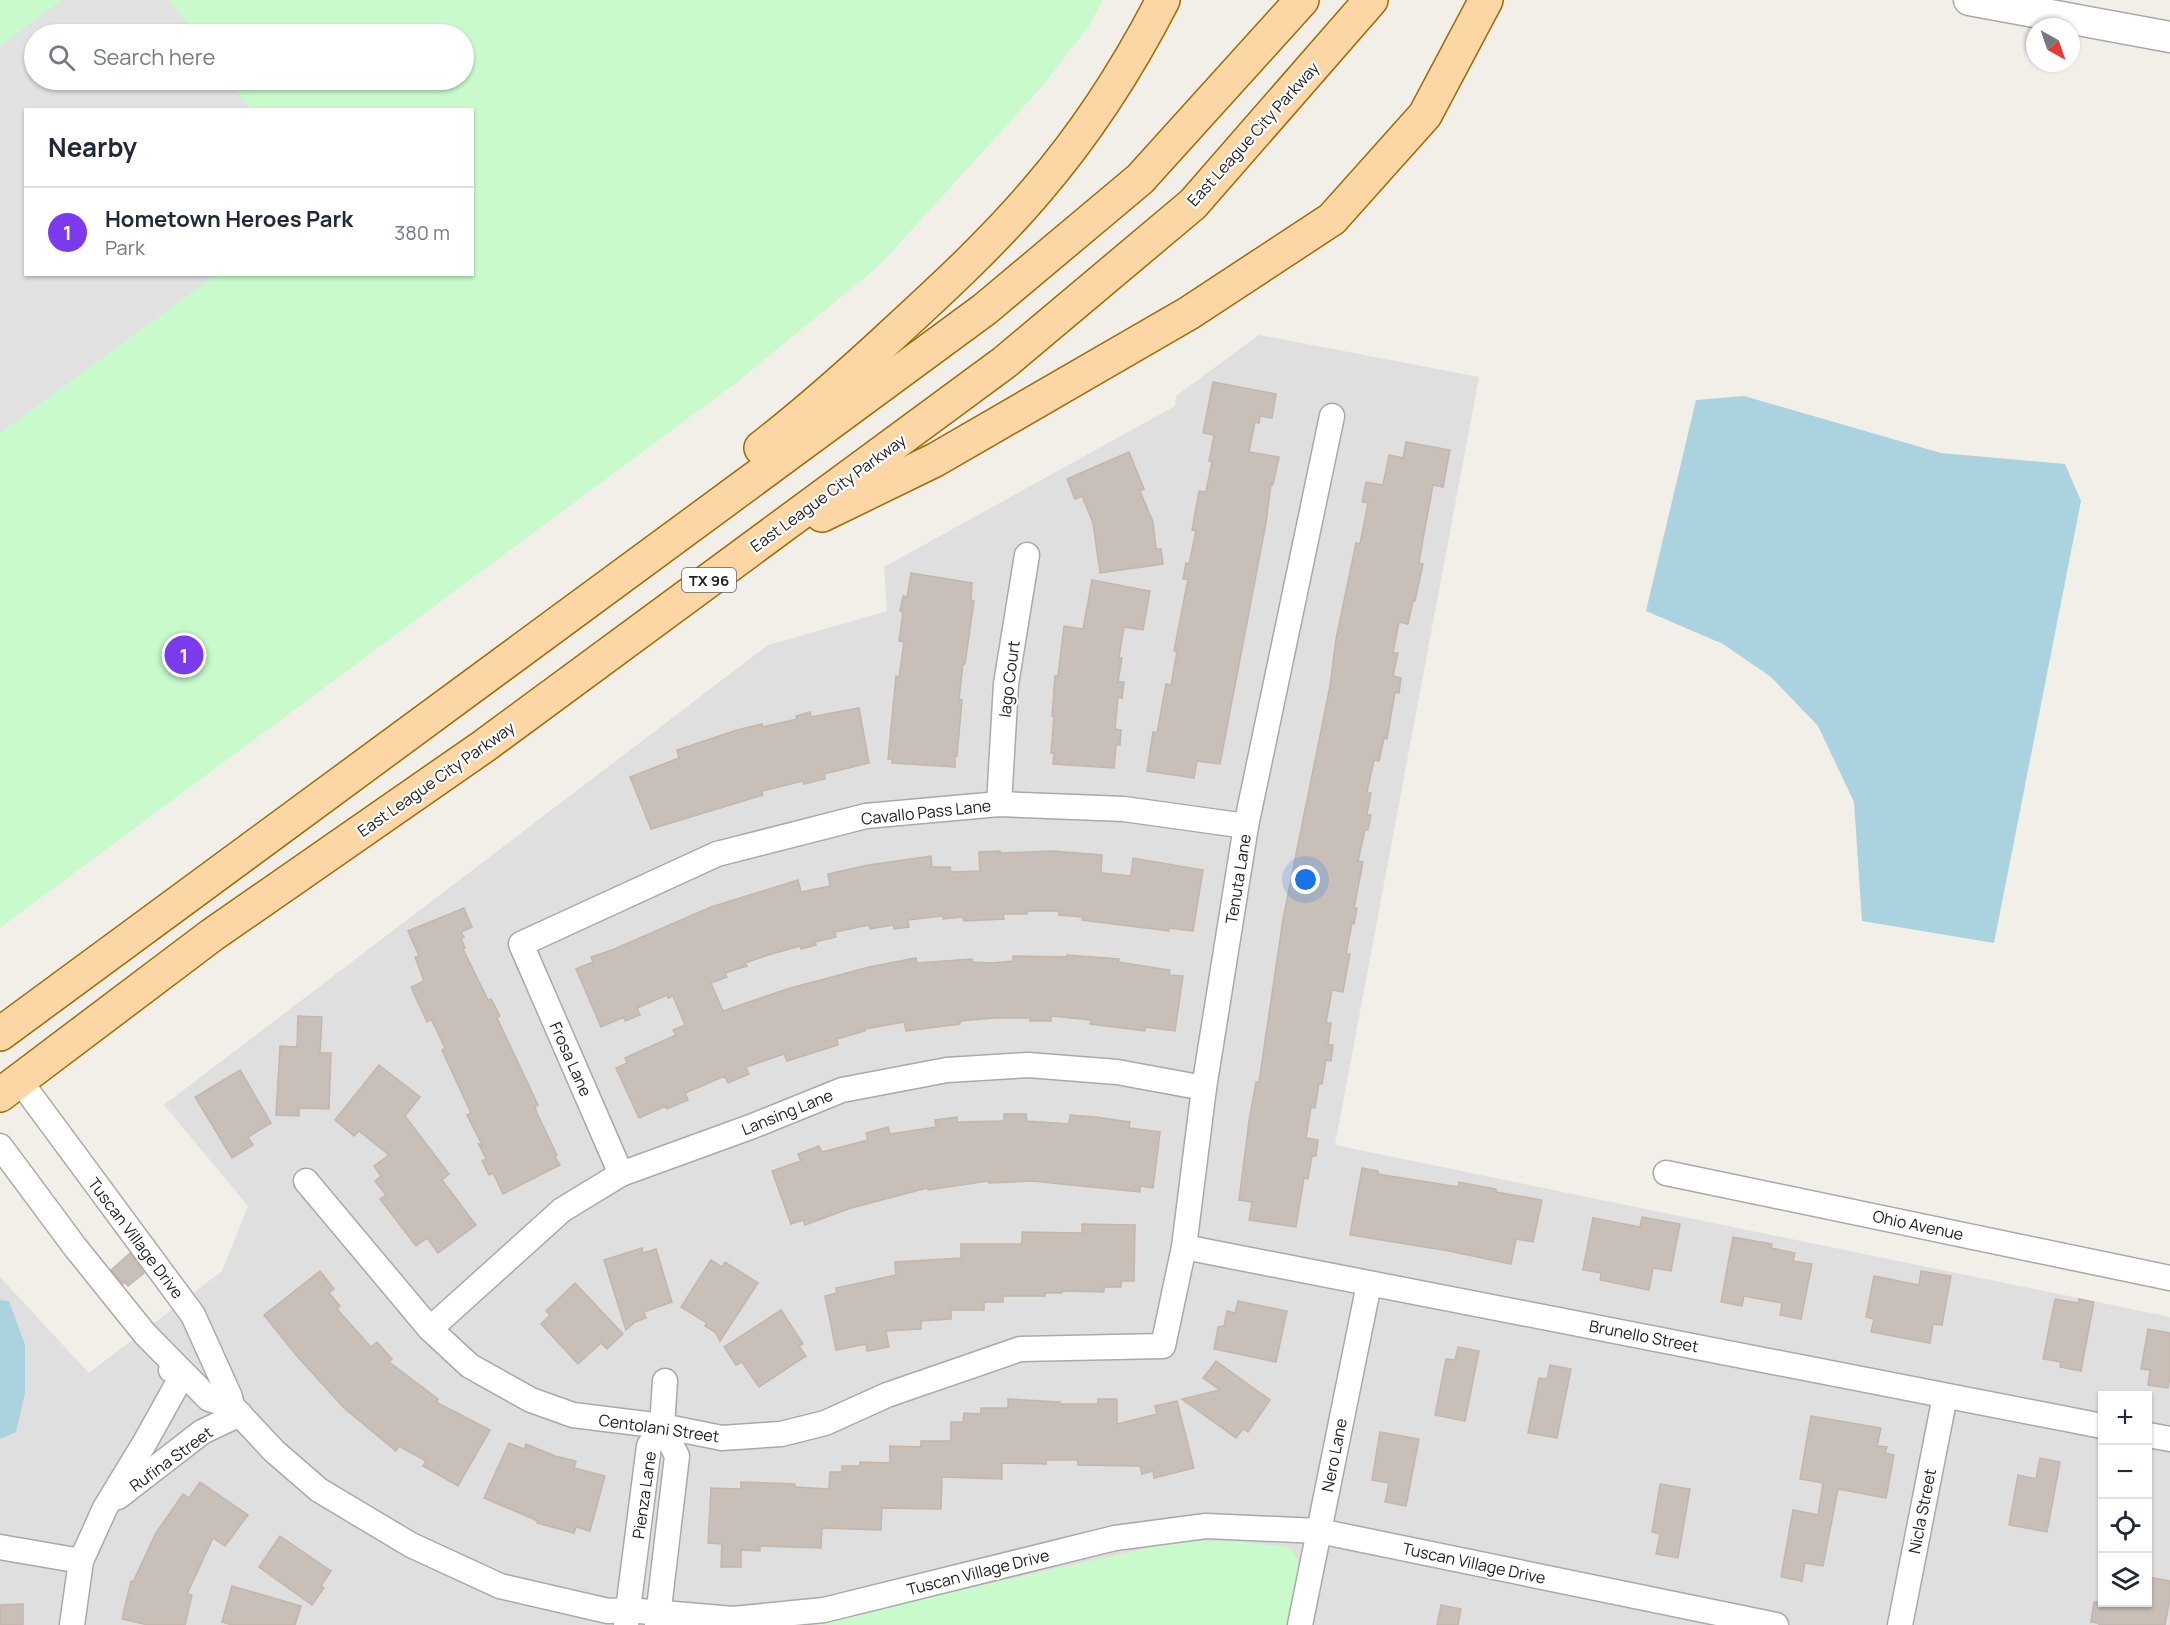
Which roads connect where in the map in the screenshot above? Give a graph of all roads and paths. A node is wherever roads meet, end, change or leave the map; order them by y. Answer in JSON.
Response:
{"nodes":[{"id":1,"x":1163,"y":0,"type":"edge"},
{"id":2,"x":1486,"y":0,"type":"edge"},
{"id":3,"x":1970,"y":0,"type":"edge"},
{"id":4,"x":1368,"y":3,"type":"edge"},
{"id":5,"x":1297,"y":6,"type":"edge"},
{"id":6,"x":2170,"y":37,"type":"edge"},
{"id":7,"x":1332,"y":416,"type":"dead end"},
{"id":8,"x":750,"y":550,"type":"junction"},
{"id":9,"x":1027,"y":555,"type":"dead end"},
{"id":10,"x":423,"y":723,"type":"junction"},
{"id":11,"x":999,"y":804,"type":"junction"},
{"id":12,"x":1246,"y":826,"type":"junction"},
{"id":13,"x":521,"y":944,"type":"joint"},
{"id":14,"x":0,"y":1034,"type":"edge"},
{"id":15,"x":0,"y":1056,"type":"edge"},
{"id":16,"x":10,"y":1088,"type":"edge"},
{"id":17,"x":1204,"y":1088,"type":"junction"},
{"id":18,"x":0,"y":1146,"type":"edge"},
{"id":19,"x":1666,"y":1173,"type":"dead end"},
{"id":20,"x":621,"y":1174,"type":"junction"},
{"id":21,"x":306,"y":1181,"type":"dead end"},
{"id":22,"x":1184,"y":1247,"type":"junction"},
{"id":23,"x":2170,"y":1278,"type":"edge"},
{"id":24,"x":1369,"y":1284,"type":"junction"},
{"id":25,"x":430,"y":1329,"type":"junction"},
{"id":26,"x":1163,"y":1346,"type":"joint"},
{"id":27,"x":183,"y":1374,"type":"junction"},
{"id":28,"x":665,"y":1381,"type":"dead end"},
{"id":29,"x":1945,"y":1396,"type":"junction"},
{"id":30,"x":236,"y":1410,"type":"junction"},
{"id":31,"x":2098,"y":1425,"type":"edge"},
{"id":32,"x":663,"y":1426,"type":"junction"},
{"id":33,"x":2152,"y":1436,"type":"edge"},
{"id":34,"x":2170,"y":1439,"type":"edge"},
{"id":35,"x":105,"y":1508,"type":"junction"},
{"id":36,"x":1319,"y":1531,"type":"junction"},
{"id":37,"x":0,"y":1547,"type":"edge"},
{"id":38,"x":81,"y":1561,"type":"junction"},
{"id":39,"x":627,"y":1617,"type":"edge"},
{"id":40,"x":658,"y":1619,"type":"edge"},
{"id":41,"x":72,"y":1625,"type":"edge"},
{"id":42,"x":1300,"y":1625,"type":"edge"},
{"id":43,"x":1776,"y":1625,"type":"edge"},
{"id":44,"x":1900,"y":1625,"type":"edge"}],
"edges":[{"from":1,"to":10,"type":"main road"},
{"from":2,"to":8,"type":"main road"},
{"from":3,"to":6,"type":"street"},
{"from":4,"to":8,"type":"main road","name":"East League City Parkway","number":"TX 96"},
{"from":5,"to":10,"type":"main road"},
{"from":7,"to":12,"type":"street","name":"Tenuta Lane"},
{"from":8,"to":16,"type":"main road","name":"East League City Parkway","number":"TX 96"},
{"from":9,"to":11,"type":"street","name":"Iago Court"},
{"from":10,"to":14,"type":"main road"},
{"from":11,"to":12,"type":"street","name":"Cavallo Pass Lane"},
{"from":11,"to":13,"type":"street","name":"Cavallo Pass Lane"},
{"from":12,"to":17,"type":"street","name":"Tenuta Lane"},
{"from":13,"to":20,"type":"street","name":"Frosa Lane"},
{"from":15,"to":16,"type":"main road"},
{"from":16,"to":30,"type":"street","name":"Tuscan Village Drive"},
{"from":17,"to":20,"type":"street","name":"Lansing Lane"},
{"from":17,"to":22,"type":"street","name":"Tenuta Lane"},
{"from":18,"to":27,"type":"street","name":"Tuscan Village Drive"},
{"from":19,"to":23,"type":"street","name":"Ohio Avenue"},
{"from":20,"to":25,"type":"street","name":"Lansing Lane"},
{"from":21,"to":25,"type":"street","name":"Centolani Street"},
{"from":22,"to":24,"type":"street","name":"Brunello Street"},
{"from":22,"to":26,"type":"street","name":"Tenuta Lane"},
{"from":24,"to":29,"type":"street","name":"Brunello Street"},
{"from":24,"to":36,"type":"street","name":"Nero Lane"},
{"from":25,"to":32,"type":"street","name":"Centolani Street"},
{"from":26,"to":32,"type":"street","name":"Centolani Street"},
{"from":27,"to":30,"type":"street","name":"Tuscan Village Drive"},
{"from":27,"to":35,"type":"street","name":"Rufina Street"},
{"from":28,"to":32,"type":"street"},
{"from":29,"to":31,"type":"street","name":"Brunello Street"},
{"from":29,"to":44,"type":"street","name":"Nicla Street"},
{"from":30,"to":35,"type":"street","name":"Rufina Street"},
{"from":30,"to":39,"type":"street","name":"Tuscan Village Drive"},
{"from":32,"to":39,"type":"street","name":"Pienza Lane"},
{"from":32,"to":40,"type":"street","name":"Pienza Lane"},
{"from":33,"to":34,"type":"street"},
{"from":35,"to":38,"type":"street","name":"Rufina Street"},
{"from":36,"to":40,"type":"street","name":"Tuscan Village Drive"},
{"from":36,"to":42,"type":"street","name":"Nero Lane"},
{"from":36,"to":43,"type":"street","name":"Tuscan Village Drive"},
{"from":37,"to":38,"type":"street"},
{"from":38,"to":41,"type":"street","name":"Rufina Street"},
{"from":39,"to":40,"type":"street","name":"Tuscan Village Drive"}]}
